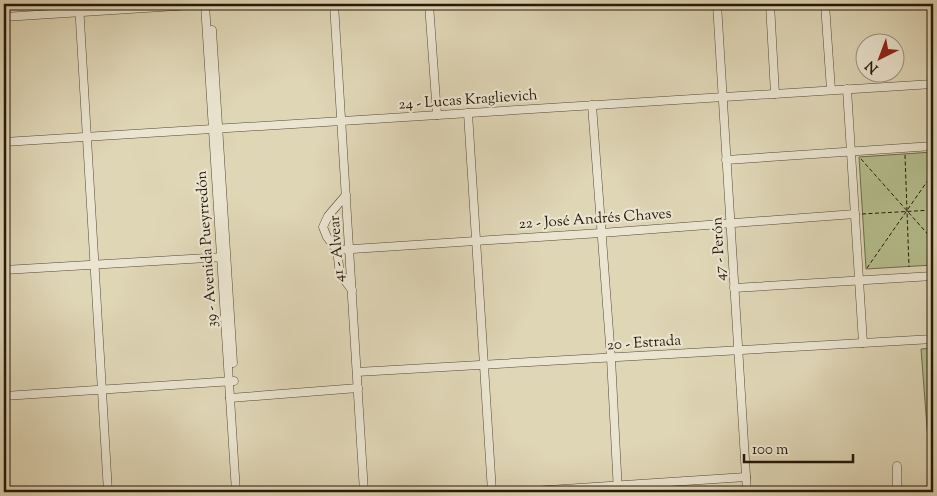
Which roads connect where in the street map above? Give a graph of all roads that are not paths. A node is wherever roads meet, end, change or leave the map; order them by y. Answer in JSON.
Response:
{"nodes":[{"id":1,"x":79,"y":4,"type":"edge"},
{"id":2,"x":208,"y":4,"type":"edge"},
{"id":3,"x":334,"y":4,"type":"edge"},
{"id":4,"x":429,"y":4,"type":"edge"},
{"id":5,"x":717,"y":4,"type":"edge"},
{"id":6,"x":770,"y":4,"type":"edge"},
{"id":7,"x":825,"y":4,"type":"edge"},
{"id":8,"x":79,"y":12,"type":"junction"},
{"id":9,"x":4,"y":17,"type":"edge"},
{"id":10,"x":933,"y":84,"type":"edge"},
{"id":11,"x":846,"y":89,"type":"junction"},
{"id":12,"x":831,"y":90,"type":"junction"},
{"id":13,"x":775,"y":94,"type":"junction"},
{"id":14,"x":723,"y":97,"type":"junction"},
{"id":15,"x":592,"y":105,"type":"junction"},
{"id":16,"x":468,"y":113,"type":"junction"},
{"id":17,"x":437,"y":115,"type":"junction"},
{"id":18,"x":342,"y":121,"type":"junction"},
{"id":19,"x":215,"y":128,"type":"junction"},
{"id":20,"x":86,"y":136,"type":"junction"},
{"id":21,"x":4,"y":142,"type":"edge"},
{"id":22,"x":933,"y":146,"type":"edge"},
{"id":23,"x":851,"y":151,"type":"junction"},
{"id":24,"x":726,"y":160,"type":"junction"},
{"id":25,"x":346,"y":195,"type":"junction"},
{"id":26,"x":855,"y":214,"type":"junction"},
{"id":27,"x":730,"y":222,"type":"junction"},
{"id":28,"x":601,"y":233,"type":"junction"},
{"id":29,"x":476,"y":240,"type":"junction"},
{"id":30,"x":350,"y":249,"type":"junction"},
{"id":31,"x":337,"y":250,"type":"junction"},
{"id":32,"x":223,"y":257,"type":"junction"},
{"id":33,"x":94,"y":265,"type":"junction"},
{"id":34,"x":4,"y":270,"type":"edge"},
{"id":35,"x":933,"y":276,"type":"edge"},
{"id":36,"x":859,"y":280,"type":"junction"},
{"id":37,"x":734,"y":288,"type":"junction"},
{"id":38,"x":352,"y":290,"type":"junction"},
{"id":39,"x":933,"y":338,"type":"edge"},
{"id":40,"x":863,"y":343,"type":"junction"},
{"id":41,"x":738,"y":350,"type":"junction"},
{"id":42,"x":611,"y":358,"type":"junction"},
{"id":43,"x":484,"y":365,"type":"junction"},
{"id":44,"x":357,"y":372,"type":"junction"},
{"id":45,"x":231,"y":382,"type":"junction"},
{"id":46,"x":358,"y":388,"type":"junction"},
{"id":47,"x":102,"y":390,"type":"junction"},
{"id":48,"x":4,"y":396,"type":"edge"},
{"id":49,"x":232,"y":398,"type":"junction"},
{"id":50,"x":897,"y":466,"type":"dead end"},
{"id":51,"x":746,"y":477,"type":"junction"},
{"id":52,"x":618,"y":489,"type":"edge"},
{"id":53,"x":108,"y":492,"type":"edge"},
{"id":54,"x":236,"y":492,"type":"edge"},
{"id":55,"x":241,"y":492,"type":"edge"},
{"id":56,"x":364,"y":492,"type":"edge"},
{"id":57,"x":492,"y":492,"type":"edge"},
{"id":58,"x":518,"y":492,"type":"edge"},
{"id":59,"x":747,"y":492,"type":"edge"},
{"id":60,"x":897,"y":492,"type":"edge"}],
"edges":[{"from":1,"to":8,"type":"street"},
{"from":2,"to":8,"type":"street"},
{"from":2,"to":19,"type":"street","name":"39 - Avenida Pueyrredón"},
{"from":3,"to":18,"type":"street","name":"41 - Alvear"},
{"from":4,"to":17,"type":"street"},
{"from":5,"to":14,"type":"street","name":"47 - Perón"},
{"from":6,"to":13,"type":"street"},
{"from":7,"to":12,"type":"street"},
{"from":8,"to":9,"type":"street"},
{"from":8,"to":20,"type":"street"},
{"from":10,"to":11,"type":"street","name":"24 - Lucas Kraglievich"},
{"from":11,"to":12,"type":"street","name":"24 - Lucas Kraglievich"},
{"from":11,"to":23,"type":"street"},
{"from":12,"to":13,"type":"street","name":"24 - Lucas Kraglievich"},
{"from":13,"to":14,"type":"street","name":"24 - Lucas Kraglievich"},
{"from":14,"to":15,"type":"street","name":"24 - Lucas Kraglievich"},
{"from":14,"to":24,"type":"street","name":"47 - Perón"},
{"from":15,"to":16,"type":"street","name":"24 - Lucas Kraglievich"},
{"from":15,"to":28,"type":"street"},
{"from":16,"to":17,"type":"street","name":"24 - Lucas Kraglievich"},
{"from":16,"to":29,"type":"street"},
{"from":17,"to":18,"type":"street","name":"24 - Lucas Kraglievich"},
{"from":18,"to":19,"type":"street","name":"24 - Lucas Kraglievich"},
{"from":18,"to":25,"type":"street","name":"41 - Alvear"},
{"from":19,"to":20,"type":"street","name":"24 - Lucas Kraglievich"},
{"from":19,"to":32,"type":"street","name":"39 - Avenida Pueyrredón"},
{"from":20,"to":21,"type":"street","name":"24 - Lucas Kraglievich"},
{"from":20,"to":33,"type":"street"},
{"from":22,"to":23,"type":"street"},
{"from":23,"to":24,"type":"street"},
{"from":23,"to":26,"type":"street"},
{"from":24,"to":27,"type":"street","name":"47 - Perón"},
{"from":25,"to":30,"type":"street","name":"41 - Alvear"},
{"from":25,"to":31,"type":"street"},
{"from":26,"to":27,"type":"street","name":"22 - José Andrés Chaves"},
{"from":26,"to":36,"type":"street"},
{"from":27,"to":28,"type":"street","name":"22 - José Andrés Chaves"},
{"from":27,"to":37,"type":"street","name":"47 - Perón"},
{"from":28,"to":29,"type":"street","name":"22 - José Andrés Chaves"},
{"from":28,"to":42,"type":"street"},
{"from":29,"to":30,"type":"street","name":"22 - José Andrés Chaves"},
{"from":29,"to":43,"type":"street"},
{"from":30,"to":31,"type":"street","name":"22 - José Andrés Chaves"},
{"from":30,"to":38,"type":"street","name":"41 - Alvear"},
{"from":31,"to":38,"type":"street"},
{"from":32,"to":33,"type":"street"},
{"from":32,"to":45,"type":"street","name":"39 - Avenida Pueyrredón"},
{"from":33,"to":34,"type":"street"},
{"from":33,"to":47,"type":"street"},
{"from":35,"to":36,"type":"street"},
{"from":36,"to":37,"type":"street"},
{"from":36,"to":40,"type":"street"},
{"from":37,"to":41,"type":"street","name":"47 - Perón"},
{"from":38,"to":44,"type":"street","name":"41 - Alvear"},
{"from":39,"to":40,"type":"street","name":"20 - Estrada"},
{"from":40,"to":41,"type":"street","name":"20 - Estrada"},
{"from":41,"to":42,"type":"street","name":"20 - Estrada"},
{"from":41,"to":51,"type":"street","name":"47 - Perón"},
{"from":42,"to":43,"type":"street","name":"20 - Estrada"},
{"from":42,"to":52,"type":"street"},
{"from":43,"to":44,"type":"street","name":"20 - Estrada"},
{"from":43,"to":57,"type":"street"},
{"from":44,"to":46,"type":"street","name":"41 - Alvear"},
{"from":45,"to":47,"type":"street"},
{"from":45,"to":49,"type":"street","name":"39 - Avenida Pueyrredón"},
{"from":46,"to":49,"type":"street"},
{"from":46,"to":56,"type":"street","name":"41 - Alvear"},
{"from":47,"to":48,"type":"street"},
{"from":47,"to":53,"type":"street"},
{"from":49,"to":54,"type":"street","name":"39 - Avenida Pueyrredón"},
{"from":49,"to":55,"type":"street","name":"39 - Avenida Pueyrredón"},
{"from":50,"to":60,"type":"street"},
{"from":51,"to":52,"type":"street"},
{"from":51,"to":59,"type":"street","name":"47 - Perón"},
{"from":52,"to":58,"type":"street"}]}
